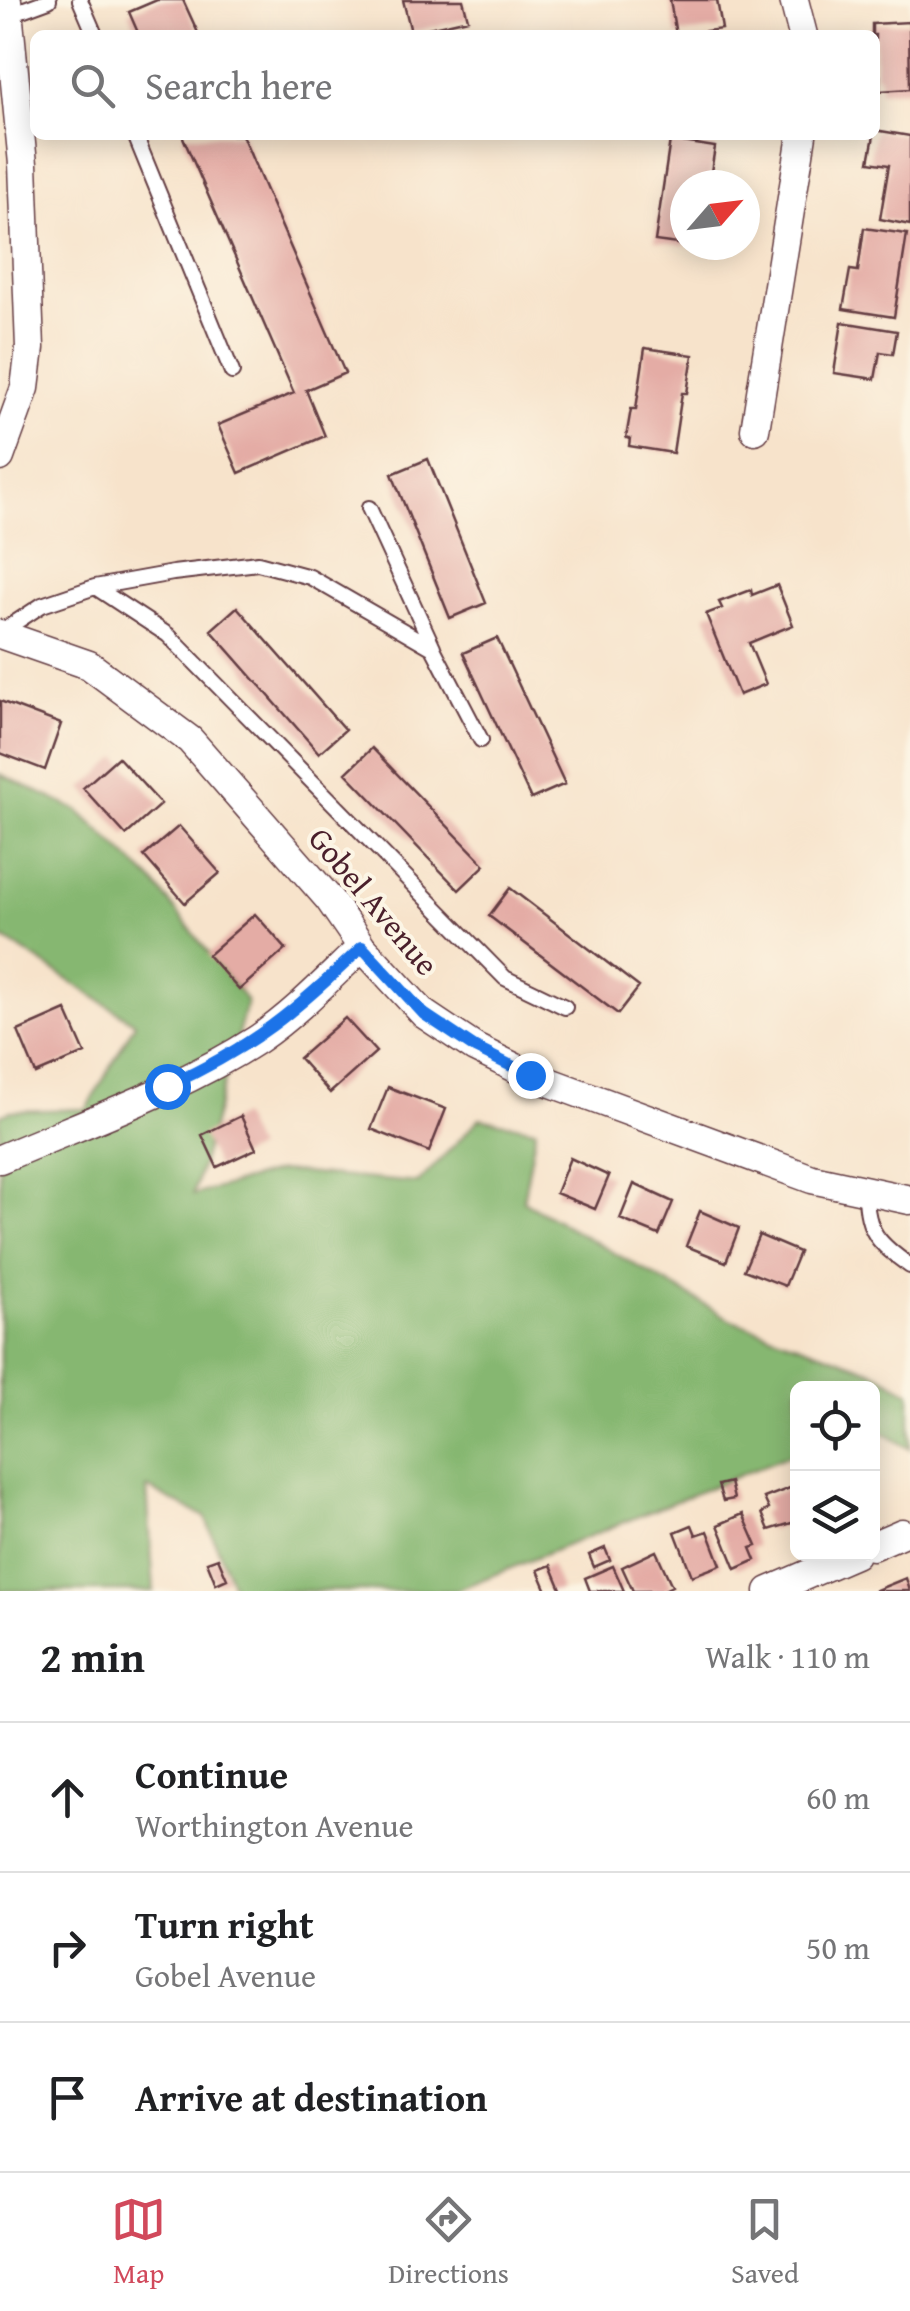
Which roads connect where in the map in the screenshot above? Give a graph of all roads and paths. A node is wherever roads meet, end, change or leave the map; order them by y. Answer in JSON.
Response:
{"nodes":[{"id":1,"x":49,"y":0,"type":"edge"},
{"id":2,"x":80,"y":0,"type":"edge"},
{"id":3,"x":794,"y":0,"type":"edge"},
{"id":4,"x":8,"y":8,"type":"edge"},
{"id":5,"x":93,"y":30,"type":"edge"},
{"id":6,"x":802,"y":30,"type":"edge"},
{"id":7,"x":137,"y":140,"type":"edge"},
{"id":8,"x":801,"y":140,"type":"edge"},
{"id":9,"x":232,"y":372,"type":"dead end"},
{"id":10,"x":755,"y":430,"type":"dead end"},
{"id":11,"x":0,"y":457,"type":"edge"},
{"id":12,"x":370,"y":508,"type":"dead end"},
{"id":13,"x":95,"y":587,"type":"junction"},
{"id":14,"x":0,"y":633,"type":"edge"},
{"id":15,"x":433,"y":648,"type":"junction"},
{"id":16,"x":480,"y":740,"type":"dead end"},
{"id":17,"x":362,"y":947,"type":"junction"},
{"id":18,"x":565,"y":1006,"type":"dead end"},
{"id":19,"x":0,"y":1159,"type":"edge"},
{"id":20,"x":866,"y":1193,"type":"junction"},
{"id":21,"x":910,"y":1200,"type":"edge"},
{"id":22,"x":910,"y":1266,"type":"edge"},
{"id":23,"x":902,"y":1533,"type":"dead end"},
{"id":24,"x":880,"y":1543,"type":"edge"},
{"id":25,"x":840,"y":1561,"type":"edge"},
{"id":26,"x":769,"y":1591,"type":"edge"}],
"edges":[{"from":1,"to":4,"type":"lane"},
{"from":2,"to":5,"type":"lane"},
{"from":3,"to":6,"type":"street"},
{"from":4,"to":11,"type":"street"},
{"from":7,"to":9,"type":"lane"},
{"from":8,"to":10,"type":"street"},
{"from":12,"to":15,"type":"lane"},
{"from":13,"to":14,"type":"lane"},
{"from":13,"to":15,"type":"lane"},
{"from":13,"to":18,"type":"lane"},
{"from":14,"to":17,"type":"street","name":"Gobel Avenue"},
{"from":15,"to":16,"type":"lane"},
{"from":17,"to":19,"type":"street"},
{"from":17,"to":20,"type":"street","name":"Gobel Avenue"},
{"from":20,"to":21,"type":"street","name":"Gobel Avenue"},
{"from":20,"to":22,"type":"lane"},
{"from":23,"to":24,"type":"street"},
{"from":25,"to":26,"type":"street"}]}
